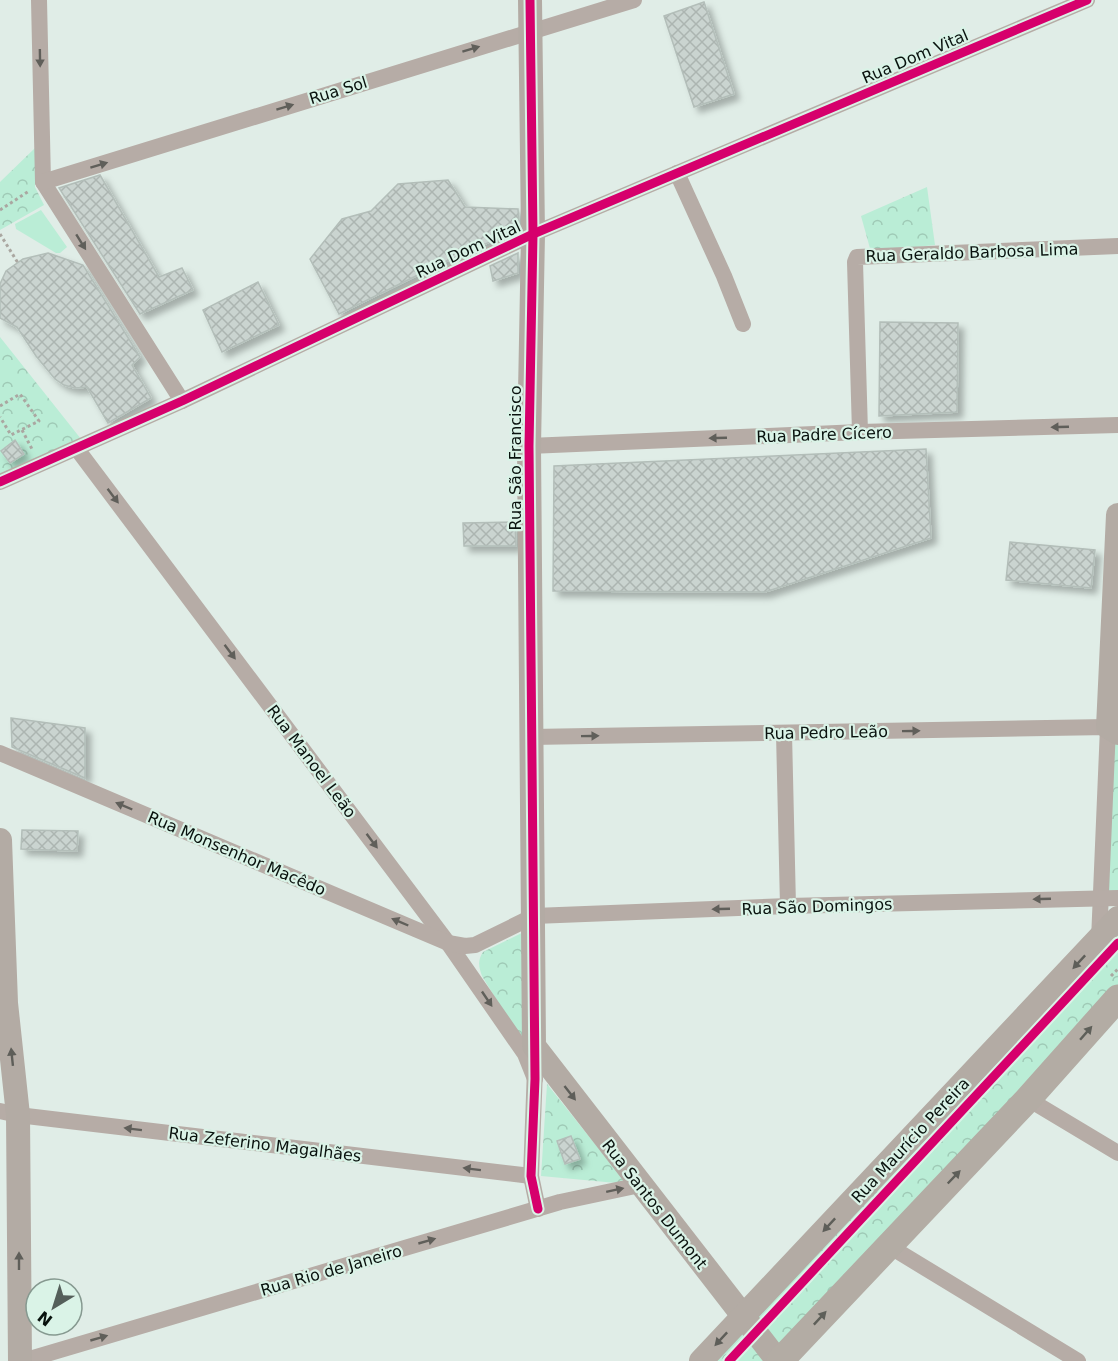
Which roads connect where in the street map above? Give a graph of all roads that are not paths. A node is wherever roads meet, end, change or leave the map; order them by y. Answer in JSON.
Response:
{"nodes":[{"id":1,"x":39,"y":0,"type":"edge"},
{"id":2,"x":530,"y":0,"type":"edge"},
{"id":3,"x":634,"y":0,"type":"edge"},
{"id":4,"x":1087,"y":0,"type":"edge"},
{"id":5,"x":530,"y":30,"type":"junction"},
{"id":6,"x":677,"y":173,"type":"junction"},
{"id":7,"x":43,"y":182,"type":"junction"},
{"id":8,"x":533,"y":234,"type":"junction"},
{"id":9,"x":1118,"y":246,"type":"edge"},
{"id":10,"x":743,"y":324,"type":"dead end"},
{"id":11,"x":182,"y":400,"type":"junction"},
{"id":12,"x":1118,"y":425,"type":"edge"},
{"id":13,"x":860,"y":432,"type":"junction"},
{"id":14,"x":529,"y":446,"type":"junction"},
{"id":15,"x":77,"y":449,"type":"junction"},
{"id":16,"x":0,"y":483,"type":"edge"},
{"id":17,"x":1118,"y":515,"type":"edge"},
{"id":18,"x":1113,"y":730,"type":"edge"},
{"id":19,"x":784,"y":733,"type":"junction"},
{"id":20,"x":531,"y":737,"type":"junction"},
{"id":21,"x":0,"y":753,"type":"edge"},
{"id":22,"x":0,"y":840,"type":"edge"},
{"id":23,"x":1100,"y":898,"type":"junction"},
{"id":24,"x":1118,"y":898,"type":"edge"},
{"id":25,"x":788,"y":906,"type":"junction"},
{"id":26,"x":534,"y":916,"type":"junction"},
{"id":27,"x":1118,"y":918,"type":"edge"},
{"id":28,"x":1099,"y":940,"type":"junction"},
{"id":29,"x":448,"y":943,"type":"junction"},
{"id":30,"x":1118,"y":998,"type":"edge"},
{"id":31,"x":3,"y":1011,"type":"edge"},
{"id":32,"x":534,"y":1046,"type":"junction"},
{"id":33,"x":535,"y":1079,"type":"junction"},
{"id":34,"x":1028,"y":1099,"type":"junction"},
{"id":35,"x":9,"y":1113,"type":"edge"},
{"id":36,"x":1118,"y":1154,"type":"edge"},
{"id":37,"x":531,"y":1176,"type":"junction"},
{"id":38,"x":640,"y":1185,"type":"junction"},
{"id":39,"x":538,"y":1209,"type":"junction"},
{"id":40,"x":889,"y":1246,"type":"junction"},
{"id":41,"x":742,"y":1317,"type":"junction"},
{"id":42,"x":22,"y":1361,"type":"edge"},
{"id":43,"x":701,"y":1361,"type":"edge"},
{"id":44,"x":779,"y":1361,"type":"edge"},
{"id":45,"x":1078,"y":1361,"type":"edge"}],
"edges":[{"from":1,"to":7,"type":"street","one_way":true},
{"from":2,"to":5,"type":"street","name":"Rua São Francisco"},
{"from":3,"to":5,"type":"street","name":"Rua Sol"},
{"from":4,"to":6,"type":"street","name":"Rua Dom Vital"},
{"from":7,"to":5,"type":"street","name":"Rua Sol","one_way":true},
{"from":5,"to":8,"type":"street","name":"Rua São Francisco"},
{"from":6,"to":8,"type":"street","name":"Rua Dom Vital"},
{"from":6,"to":10,"type":"street"},
{"from":7,"to":11,"type":"street","one_way":true},
{"from":8,"to":11,"type":"street","name":"Rua Dom Vital"},
{"from":8,"to":14,"type":"street","name":"Rua São Francisco"},
{"from":9,"to":13,"type":"street","name":"Rua Geraldo Barbosa Lima"},
{"from":11,"to":15,"type":"street","name":"Rua Dom Vital"},
{"from":12,"to":13,"type":"street","name":"Rua Padre Cícero","one_way":true},
{"from":13,"to":14,"type":"street","name":"Rua Padre Cícero","one_way":true},
{"from":14,"to":20,"type":"street","name":"Rua São Francisco"},
{"from":15,"to":16,"type":"street","name":"Rua Dom Vital"},
{"from":15,"to":29,"type":"street","name":"Rua Manoel Leão","one_way":true},
{"from":17,"to":18,"type":"street"},
{"from":19,"to":18,"type":"street","name":"Rua Pedro Leão","one_way":true},
{"from":18,"to":23,"type":"street"},
{"from":20,"to":19,"type":"street","name":"Rua Pedro Leão","one_way":true},
{"from":19,"to":25,"type":"street"},
{"from":20,"to":26,"type":"street","name":"Rua São Francisco"},
{"from":29,"to":21,"type":"street","name":"Rua Monsenhor Macêdo","one_way":true},
{"from":22,"to":31,"type":"street"},
{"from":23,"to":24,"type":"street","name":"Rua São Domingos"},
{"from":23,"to":25,"type":"street","name":"Rua São Domingos","one_way":true},
{"from":23,"to":28,"type":"street"},
{"from":25,"to":26,"type":"street","name":"Rua São Domingos","one_way":true},
{"from":26,"to":29,"type":"street","name":"Rua Monsenhor Macêdo"},
{"from":26,"to":32,"type":"street","name":"Rua São Francisco"},
{"from":27,"to":28,"type":"street","name":"Rua Maurício Pereira"},
{"from":28,"to":41,"type":"street","name":"Rua Maurício Pereira","one_way":true},
{"from":29,"to":33,"type":"street","name":"Rua Manoel Leão","one_way":true},
{"from":34,"to":30,"type":"main road","one_way":true},
{"from":35,"to":31,"type":"street","one_way":true},
{"from":32,"to":33,"type":"street"},
{"from":32,"to":38,"type":"street","name":"Rua Santos Dumont","one_way":true},
{"from":33,"to":37,"type":"street"},
{"from":34,"to":36,"type":"street"},
{"from":40,"to":34,"type":"main road","one_way":true},
{"from":37,"to":35,"type":"street","name":"Rua Zeferino Magalhães","one_way":true},
{"from":42,"to":35,"type":"street","one_way":true},
{"from":37,"to":39,"type":"street"},
{"from":39,"to":38,"type":"street","name":"Rua Rio de Janeiro","one_way":true},
{"from":38,"to":41,"type":"street","name":"Rua Santos Dumont"},
{"from":42,"to":39,"type":"street","name":"Rua Rio de Janeiro","one_way":true},
{"from":44,"to":40,"type":"main road","one_way":true},
{"from":40,"to":45,"type":"street"},
{"from":41,"to":43,"type":"street","name":"Rua Maurício Pereira","one_way":true},
{"from":41,"to":44,"type":"street","name":"Rua Santos Dumont"}]}
